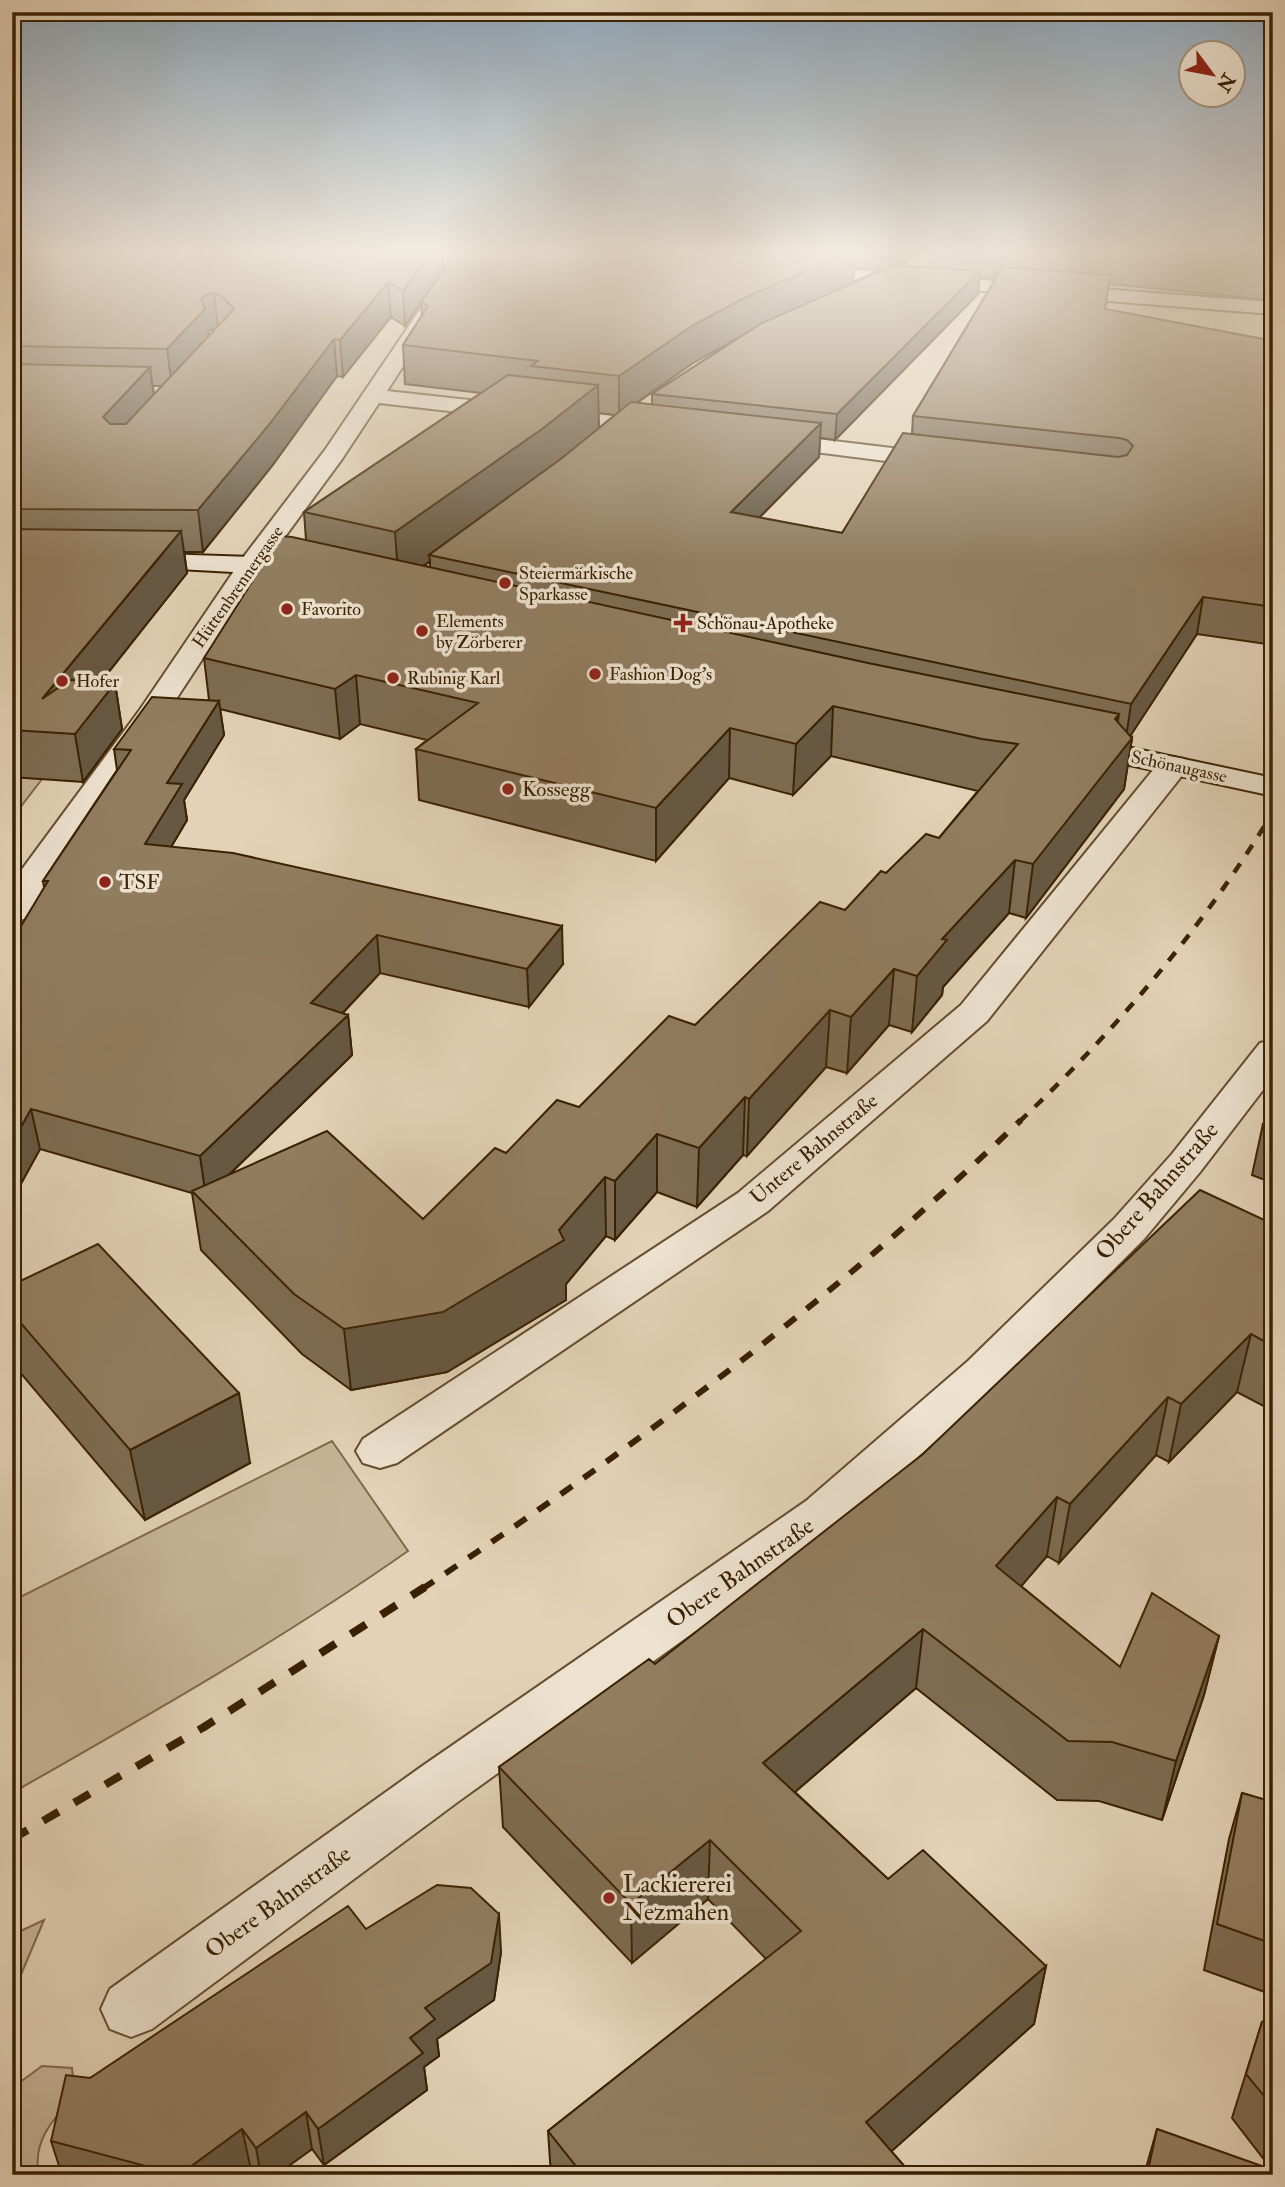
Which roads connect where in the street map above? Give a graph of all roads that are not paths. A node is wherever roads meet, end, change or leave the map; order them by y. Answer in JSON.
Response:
{"nodes":[{"id":1,"x":399,"y":356,"type":"edge"},
{"id":2,"x":372,"y":396,"type":"junction"},
{"id":3,"x":648,"y":409,"type":"edge"},
{"id":4,"x":626,"y":424,"type":"junction"},
{"id":5,"x":680,"y":430,"type":"edge"},
{"id":6,"x":747,"y":438,"type":"edge"},
{"id":7,"x":605,"y":441,"type":"edge"},
{"id":8,"x":963,"y":463,"type":"edge"},
{"id":9,"x":108,"y":561,"type":"edge"},
{"id":10,"x":251,"y":565,"type":"junction"},
{"id":11,"x":337,"y":581,"type":"edge"},
{"id":12,"x":1053,"y":740,"type":"edge"},
{"id":13,"x":1173,"y":766,"type":"junction"},
{"id":14,"x":1273,"y":787,"type":"edge"},
{"id":15,"x":12,"y":912,"type":"edge"},
{"id":16,"x":1273,"y":1051,"type":"edge"},
{"id":17,"x":380,"y":1451,"type":"dead end"},
{"id":18,"x":131,"y":2008,"type":"dead end"}],
"edges":[{"from":1,"to":2,"type":"street","name":"Hüttenbrennergasse"},
{"from":2,"to":4,"type":"street"},
{"from":2,"to":10,"type":"street","name":"Hüttenbrennergasse"},
{"from":3,"to":4,"type":"street"},
{"from":4,"to":5,"type":"street"},
{"from":4,"to":7,"type":"street"},
{"from":6,"to":8,"type":"street"},
{"from":9,"to":10,"type":"street"},
{"from":10,"to":11,"type":"street"},
{"from":10,"to":15,"type":"street","name":"Hüttenbrennergasse"},
{"from":12,"to":13,"type":"street","name":"Schönaugasse"},
{"from":13,"to":14,"type":"street","name":"Schönaugasse"},
{"from":13,"to":17,"type":"street","name":"Untere Bahnstraße"},
{"from":16,"to":18,"type":"street","name":"Obere Bahnstraße"}]}
